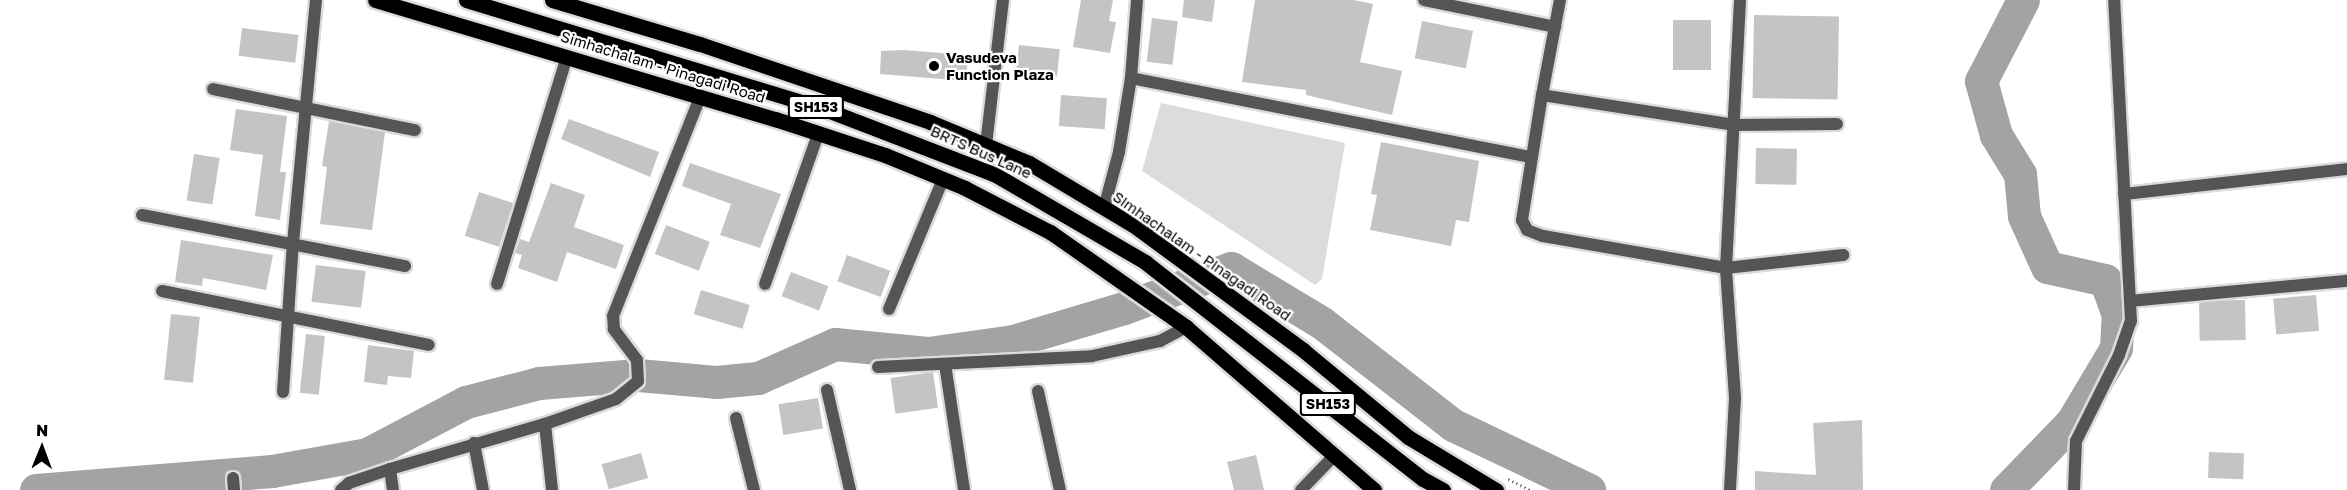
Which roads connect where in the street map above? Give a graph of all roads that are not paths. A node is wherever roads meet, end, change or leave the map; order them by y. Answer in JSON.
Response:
{"nodes":[{"id":1,"x":316,"y":0,"type":"edge"},
{"id":2,"x":375,"y":0,"type":"edge"},
{"id":3,"x":466,"y":0,"type":"edge"},
{"id":4,"x":552,"y":0,"type":"edge"},
{"id":5,"x":1003,"y":0,"type":"edge"},
{"id":6,"x":1137,"y":0,"type":"edge"},
{"id":7,"x":1424,"y":0,"type":"edge"},
{"id":8,"x":1560,"y":0,"type":"edge"},
{"id":9,"x":1740,"y":0,"type":"edge"},
{"id":10,"x":2114,"y":0,"type":"edge"},
{"id":11,"x":1555,"y":27,"type":"junction"},
{"id":12,"x":567,"y":57,"type":"junction"},
{"id":13,"x":1131,"y":78,"type":"junction"},
{"id":14,"x":213,"y":88,"type":"dead end"},
{"id":15,"x":1542,"y":95,"type":"junction"},
{"id":16,"x":700,"y":97,"type":"junction"},
{"id":17,"x":308,"y":107,"type":"junction"},
{"id":18,"x":1837,"y":124,"type":"dead end"},
{"id":19,"x":1735,"y":125,"type":"junction"},
{"id":20,"x":415,"y":130,"type":"dead end"},
{"id":21,"x":818,"y":134,"type":"junction"},
{"id":22,"x":986,"y":145,"type":"junction"},
{"id":23,"x":1531,"y":157,"type":"junction"},
{"id":24,"x":2347,"y":169,"type":"edge"},
{"id":25,"x":943,"y":179,"type":"junction"},
{"id":26,"x":2124,"y":194,"type":"junction"},
{"id":27,"x":1104,"y":208,"type":"junction"},
{"id":28,"x":142,"y":215,"type":"dead end"},
{"id":29,"x":293,"y":243,"type":"junction"},
{"id":30,"x":1843,"y":255,"type":"dead end"},
{"id":31,"x":405,"y":267,"type":"dead end"},
{"id":32,"x":1726,"y":268,"type":"junction"},
{"id":33,"x":2347,"y":281,"type":"edge"},
{"id":34,"x":497,"y":284,"type":"dead end"},
{"id":35,"x":765,"y":285,"type":"dead end"},
{"id":36,"x":162,"y":291,"type":"dead end"},
{"id":37,"x":2130,"y":301,"type":"junction"},
{"id":38,"x":889,"y":309,"type":"dead end"},
{"id":39,"x":288,"y":318,"type":"junction"},
{"id":40,"x":1186,"y":327,"type":"junction"},
{"id":41,"x":429,"y":345,"type":"dead end"},
{"id":42,"x":945,"y":364,"type":"junction"},
{"id":43,"x":878,"y":367,"type":"dead end"},
{"id":44,"x":827,"y":390,"type":"dead end"},
{"id":45,"x":1038,"y":391,"type":"dead end"},
{"id":46,"x":283,"y":392,"type":"dead end"},
{"id":47,"x":736,"y":418,"type":"dead end"},
{"id":48,"x":545,"y":424,"type":"junction"},
{"id":49,"x":474,"y":443,"type":"junction"},
{"id":50,"x":1334,"y":456,"type":"junction"},
{"id":51,"x":390,"y":470,"type":"junction"},
{"id":52,"x":342,"y":490,"type":"edge"},
{"id":53,"x":393,"y":490,"type":"edge"},
{"id":54,"x":483,"y":490,"type":"edge"},
{"id":55,"x":552,"y":490,"type":"edge"},
{"id":56,"x":754,"y":490,"type":"edge"},
{"id":57,"x":850,"y":490,"type":"edge"},
{"id":58,"x":964,"y":490,"type":"edge"},
{"id":59,"x":1060,"y":490,"type":"edge"},
{"id":60,"x":1301,"y":490,"type":"edge"},
{"id":61,"x":1374,"y":490,"type":"edge"},
{"id":62,"x":1443,"y":490,"type":"edge"},
{"id":63,"x":1496,"y":490,"type":"edge"},
{"id":64,"x":1730,"y":490,"type":"edge"},
{"id":65,"x":2074,"y":490,"type":"edge"}],
"edges":[{"from":1,"to":17,"type":"street"},
{"from":2,"to":12,"type":"main road","name":"Simhachalam - Pinagadi Road"},
{"from":3,"to":62,"type":"main road","name":"BRTS Bus Lane","number":"SH153"},
{"from":4,"to":22,"type":"main road","name":"Simhachalam - Pinagadi Road"},
{"from":5,"to":22,"type":"street"},
{"from":6,"to":13,"type":"street"},
{"from":7,"to":11,"type":"street"},
{"from":8,"to":11,"type":"street"},
{"from":9,"to":19,"type":"street"},
{"from":10,"to":26,"type":"street"},
{"from":11,"to":15,"type":"street"},
{"from":12,"to":16,"type":"main road","name":"Simhachalam - Pinagadi Road"},
{"from":12,"to":34,"type":"street"},
{"from":13,"to":23,"type":"street"},
{"from":13,"to":27,"type":"street"},
{"from":14,"to":17,"type":"street"},
{"from":15,"to":19,"type":"street"},
{"from":15,"to":23,"type":"street"},
{"from":16,"to":21,"type":"main road","name":"Simhachalam - Pinagadi Road"},
{"from":16,"to":48,"type":"street"},
{"from":17,"to":20,"type":"street"},
{"from":17,"to":29,"type":"street"},
{"from":18,"to":19,"type":"street"},
{"from":19,"to":32,"type":"street"},
{"from":21,"to":25,"type":"main road","name":"Simhachalam - Pinagadi Road"},
{"from":21,"to":35,"type":"street"},
{"from":22,"to":27,"type":"main road","name":"Simhachalam - Pinagadi Road"},
{"from":23,"to":32,"type":"street"},
{"from":24,"to":26,"type":"street"},
{"from":25,"to":38,"type":"street"},
{"from":25,"to":40,"type":"main road","name":"Simhachalam - Pinagadi Road"},
{"from":26,"to":37,"type":"street"},
{"from":27,"to":63,"type":"main road","name":"Simhachalam - Pinagadi Road"},
{"from":28,"to":29,"type":"street"},
{"from":29,"to":31,"type":"street"},
{"from":29,"to":39,"type":"street"},
{"from":30,"to":32,"type":"street"},
{"from":32,"to":64,"type":"street"},
{"from":33,"to":37,"type":"street"},
{"from":36,"to":39,"type":"street"},
{"from":37,"to":65,"type":"street"},
{"from":39,"to":41,"type":"street"},
{"from":39,"to":46,"type":"street"},
{"from":40,"to":42,"type":"street"},
{"from":40,"to":50,"type":"main road","name":"Simhachalam - Pinagadi Road"},
{"from":42,"to":43,"type":"street"},
{"from":42,"to":58,"type":"street"},
{"from":44,"to":57,"type":"street"},
{"from":45,"to":59,"type":"street"},
{"from":47,"to":56,"type":"street"},
{"from":48,"to":49,"type":"street"},
{"from":48,"to":55,"type":"street"},
{"from":49,"to":51,"type":"street"},
{"from":49,"to":54,"type":"street"},
{"from":50,"to":60,"type":"street"},
{"from":50,"to":61,"type":"main road","name":"Simhachalam - Pinagadi Road"},
{"from":51,"to":52,"type":"street"},
{"from":51,"to":53,"type":"street"}]}
